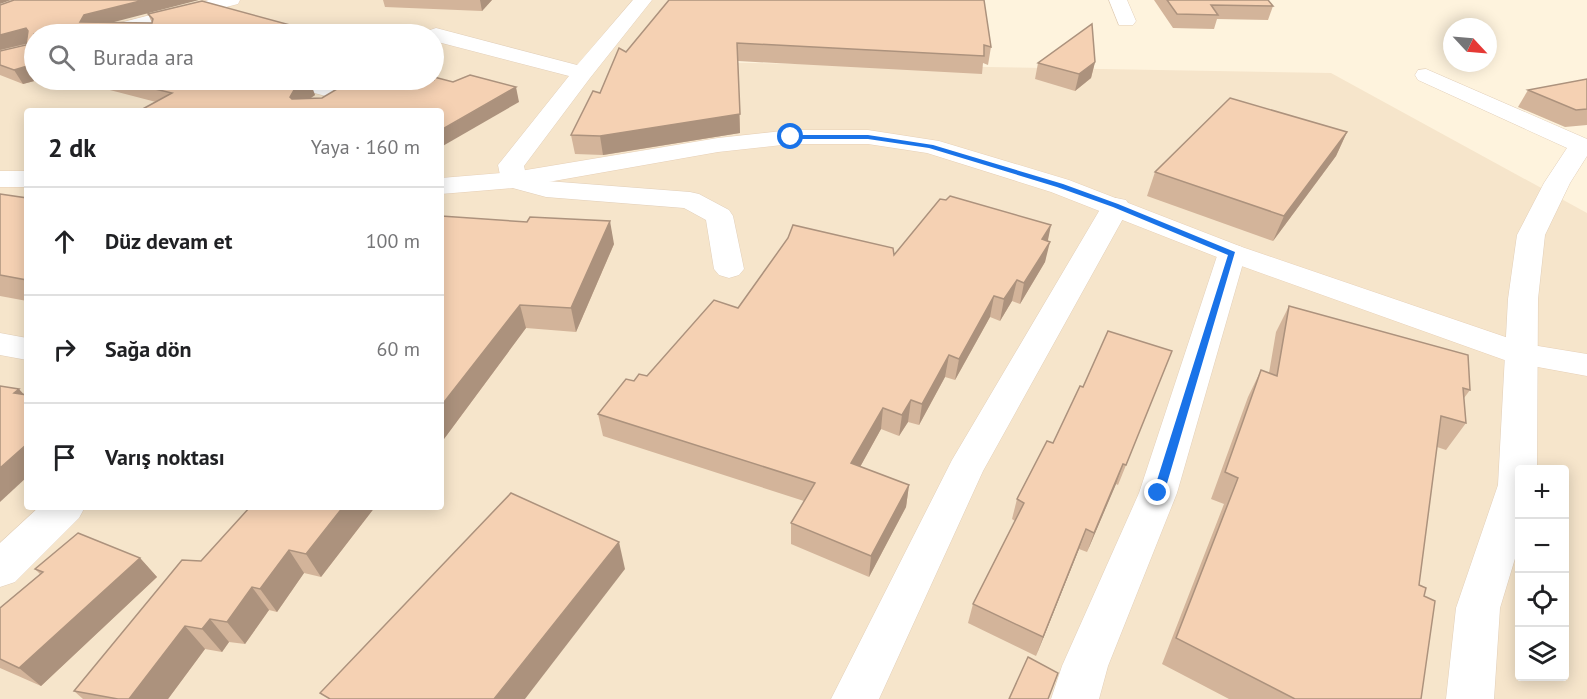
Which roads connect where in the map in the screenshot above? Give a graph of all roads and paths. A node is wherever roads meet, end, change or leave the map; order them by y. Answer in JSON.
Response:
{"nodes":[{"id":1,"x":231,"y":0,"type":"edge"},
{"id":2,"x":643,"y":0,"type":"edge"},
{"id":3,"x":1118,"y":0,"type":"edge"},
{"id":4,"x":1126,"y":21,"type":"dead end"},
{"id":5,"x":140,"y":24,"type":"edge"},
{"id":6,"x":444,"y":36,"type":"edge"},
{"id":7,"x":582,"y":73,"type":"junction"},
{"id":8,"x":1426,"y":75,"type":"dead end"},
{"id":9,"x":330,"y":90,"type":"edge"},
{"id":10,"x":340,"y":90,"type":"edge"},
{"id":11,"x":337,"y":92,"type":"junction"},
{"id":12,"x":314,"y":108,"type":"edge"},
{"id":13,"x":1587,"y":148,"type":"edge"},
{"id":14,"x":0,"y":179,"type":"edge"},
{"id":15,"x":24,"y":179,"type":"edge"},
{"id":16,"x":514,"y":180,"type":"junction"},
{"id":17,"x":444,"y":186,"type":"edge"},
{"id":18,"x":1116,"y":206,"type":"junction"},
{"id":19,"x":1232,"y":254,"type":"junction"},
{"id":20,"x":729,"y":269,"type":"dead end"},
{"id":21,"x":0,"y":344,"type":"edge"},
{"id":22,"x":24,"y":348,"type":"edge"},
{"id":23,"x":1522,"y":354,"type":"junction"},
{"id":24,"x":1587,"y":365,"type":"edge"},
{"id":25,"x":62,"y":510,"type":"edge"},
{"id":26,"x":0,"y":569,"type":"edge"},
{"id":27,"x":855,"y":699,"type":"edge"},
{"id":28,"x":1075,"y":699,"type":"edge"},
{"id":29,"x":1470,"y":699,"type":"edge"}],
"edges":[{"from":1,"to":5,"type":"street"},
{"from":2,"to":7,"type":"street"},
{"from":3,"to":4,"type":"street"},
{"from":6,"to":7,"type":"street"},
{"from":7,"to":16,"type":"street"},
{"from":8,"to":13,"type":"street"},
{"from":9,"to":11,"type":"street"},
{"from":10,"to":11,"type":"street"},
{"from":11,"to":12,"type":"street"},
{"from":13,"to":23,"type":"street"},
{"from":14,"to":15,"type":"street"},
{"from":16,"to":17,"type":"street"},
{"from":16,"to":18,"type":"street"},
{"from":16,"to":20,"type":"street"},
{"from":18,"to":19,"type":"street"},
{"from":18,"to":27,"type":"street"},
{"from":19,"to":23,"type":"street"},
{"from":19,"to":28,"type":"street"},
{"from":21,"to":22,"type":"street"},
{"from":23,"to":24,"type":"street"},
{"from":23,"to":29,"type":"street"},
{"from":25,"to":26,"type":"street"}]}
